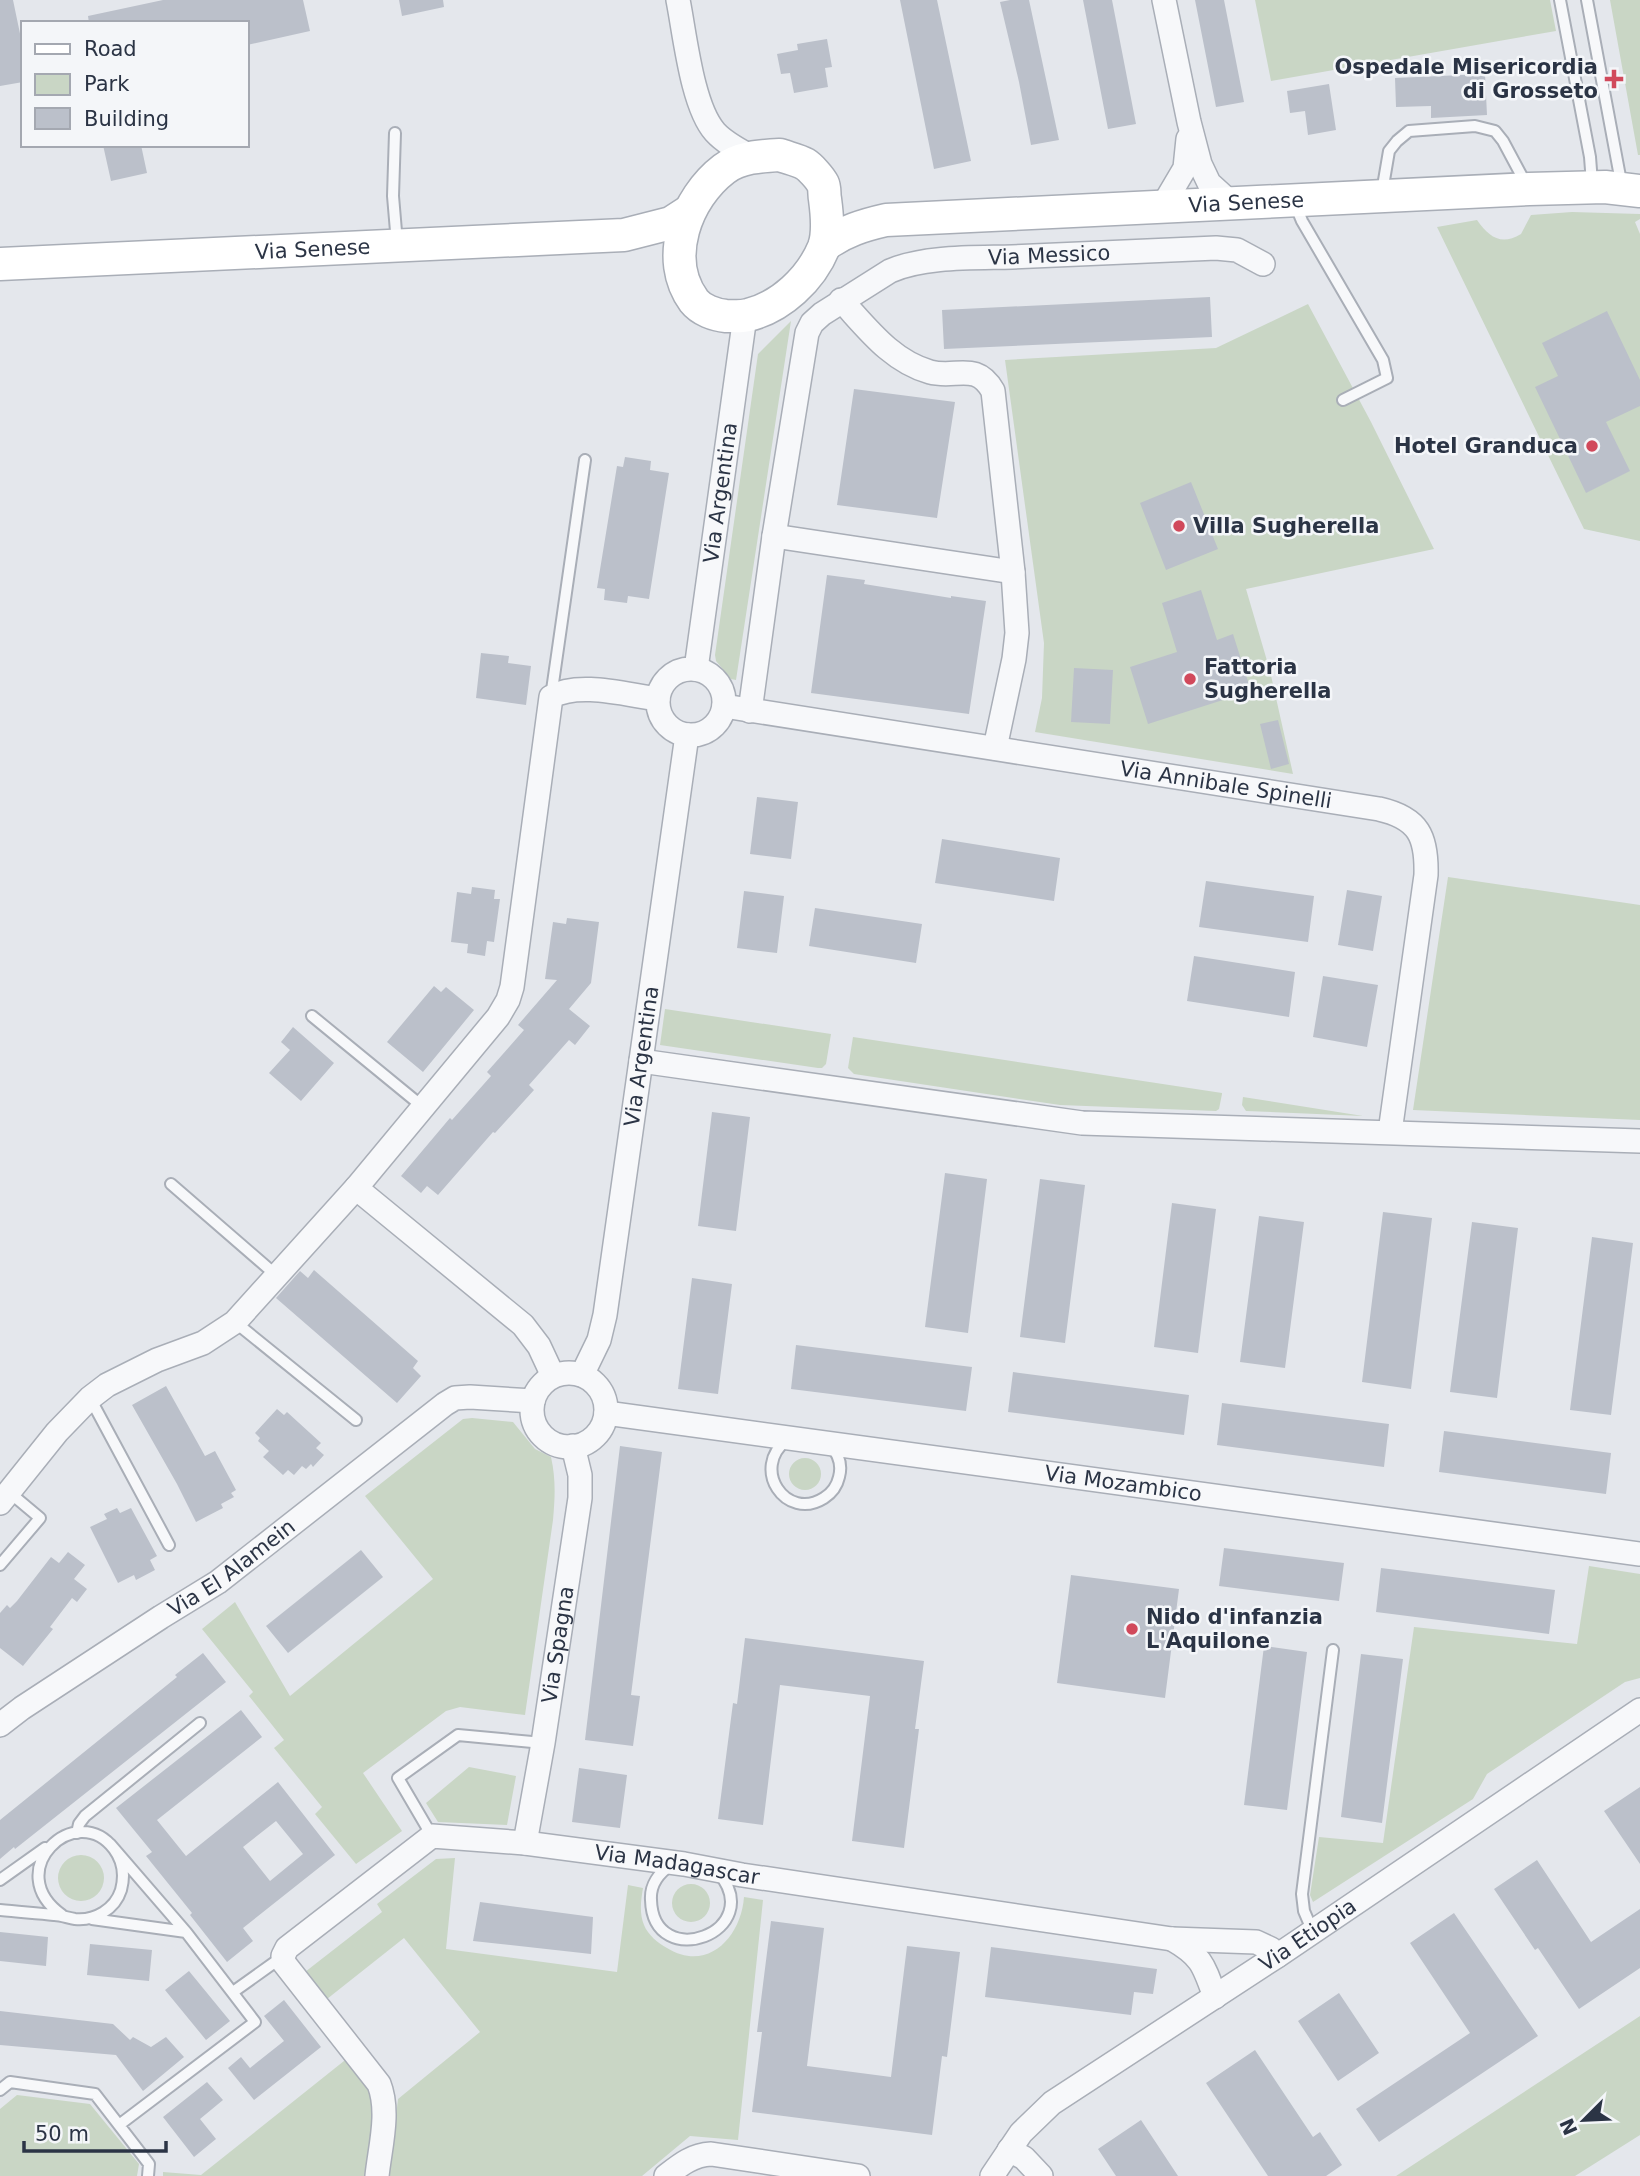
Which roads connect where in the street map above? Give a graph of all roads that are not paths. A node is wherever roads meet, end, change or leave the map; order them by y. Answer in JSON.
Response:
{"nodes":[{"id":1,"x":678,"y":0,"type":"edge"},
{"id":2,"x":1164,"y":0,"type":"edge"},
{"id":3,"x":1560,"y":0,"type":"edge"},
{"id":4,"x":1587,"y":0,"type":"edge"},
{"id":5,"x":704,"y":114,"type":"junction"},
{"id":6,"x":1189,"y":122,"type":"junction"},
{"id":7,"x":395,"y":133,"type":"dead end"},
{"id":8,"x":752,"y":157,"type":"junction"},
{"id":9,"x":715,"y":178,"type":"junction"},
{"id":10,"x":823,"y":184,"type":"junction"},
{"id":11,"x":1620,"y":185,"type":"edge"},
{"id":12,"x":1530,"y":190,"type":"junction"},
{"id":13,"x":1381,"y":197,"type":"junction"},
{"id":14,"x":1294,"y":202,"type":"junction"},
{"id":15,"x":1232,"y":204,"type":"junction"},
{"id":16,"x":1162,"y":207,"type":"junction"},
{"id":17,"x":688,"y":212,"type":"junction"},
{"id":18,"x":886,"y":220,"type":"junction"},
{"id":19,"x":624,"y":234,"type":"junction"},
{"id":20,"x":825,"y":245,"type":"junction"},
{"id":21,"x":397,"y":246,"type":"junction"},
{"id":22,"x":0,"y":264,"type":"edge"},
{"id":23,"x":1263,"y":264,"type":"dead end"},
{"id":24,"x":685,"y":282,"type":"junction"},
{"id":25,"x":841,"y":300,"type":"junction"},
{"id":26,"x":745,"y":316,"type":"junction"},
{"id":27,"x":1343,"y":400,"type":"dead end"},
{"id":28,"x":585,"y":460,"type":"dead end"},
{"id":29,"x":774,"y":536,"type":"junction"},
{"id":30,"x":1013,"y":572,"type":"junction"},
{"id":31,"x":696,"y":669,"type":"junction"},
{"id":32,"x":551,"y":697,"type":"junction"},
{"id":33,"x":658,"y":699,"type":"junction"},
{"id":34,"x":724,"y":706,"type":"junction"},
{"id":35,"x":750,"y":711,"type":"junction"},
{"id":36,"x":687,"y":736,"type":"junction"},
{"id":37,"x":995,"y":748,"type":"junction"},
{"id":38,"x":312,"y":1016,"type":"dead end"},
{"id":39,"x":642,"y":1061,"type":"junction"},
{"id":40,"x":423,"y":1107,"type":"junction"},
{"id":41,"x":1390,"y":1132,"type":"junction"},
{"id":42,"x":1640,"y":1141,"type":"edge"},
{"id":43,"x":171,"y":1184,"type":"dead end"},
{"id":44,"x":356,"y":1188,"type":"junction"},
{"id":45,"x":276,"y":1275,"type":"junction"},
{"id":46,"x":235,"y":1322,"type":"junction"},
{"id":47,"x":582,"y":1375,"type":"junction"},
{"id":48,"x":553,"y":1376,"type":"junction"},
{"id":49,"x":90,"y":1398,"type":"junction"},
{"id":50,"x":533,"y":1401,"type":"junction"},
{"id":51,"x":606,"y":1413,"type":"junction"},
{"id":52,"x":356,"y":1420,"type":"dead end"},
{"id":53,"x":790,"y":1438,"type":"junction"},
{"id":54,"x":827,"y":1442,"type":"junction"},
{"id":55,"x":573,"y":1446,"type":"junction"},
{"id":56,"x":5,"y":1498,"type":"edge"},
{"id":57,"x":169,"y":1545,"type":"dead end"},
{"id":58,"x":1640,"y":1554,"type":"edge"},
{"id":59,"x":0,"y":1565,"type":"edge"},
{"id":60,"x":1333,"y":1650,"type":"dead end"},
{"id":61,"x":1640,"y":1710,"type":"edge"},
{"id":62,"x":200,"y":1723,"type":"dead end"},
{"id":63,"x":0,"y":1725,"type":"edge"},
{"id":64,"x":543,"y":1743,"type":"junction"},
{"id":65,"x":77,"y":1833,"type":"junction"},
{"id":66,"x":432,"y":1836,"type":"junction"},
{"id":67,"x":53,"y":1842,"type":"junction"},
{"id":68,"x":525,"y":1843,"type":"junction"},
{"id":69,"x":110,"y":1844,"type":"junction"},
{"id":70,"x":674,"y":1863,"type":"junction"},
{"id":71,"x":716,"y":1870,"type":"junction"},
{"id":72,"x":0,"y":1880,"type":"edge"},
{"id":73,"x":0,"y":1910,"type":"edge"},
{"id":74,"x":62,"y":1915,"type":"junction"},
{"id":75,"x":89,"y":1918,"type":"junction"},
{"id":76,"x":186,"y":1932,"type":"junction"},
{"id":77,"x":1313,"y":1932,"type":"junction"},
{"id":78,"x":1172,"y":1939,"type":"junction"},
{"id":79,"x":283,"y":1956,"type":"junction"},
{"id":80,"x":1277,"y":1956,"type":"junction"},
{"id":81,"x":233,"y":1992,"type":"junction"},
{"id":82,"x":1215,"y":1997,"type":"junction"},
{"id":83,"x":0,"y":2090,"type":"edge"},
{"id":84,"x":118,"y":2125,"type":"junction"},
{"id":85,"x":1009,"y":2150,"type":"junction"},
{"id":86,"x":148,"y":2176,"type":"edge"},
{"id":87,"x":377,"y":2176,"type":"edge"},
{"id":88,"x":666,"y":2176,"type":"edge"},
{"id":89,"x":858,"y":2176,"type":"edge"},
{"id":90,"x":992,"y":2176,"type":"edge"},
{"id":91,"x":1041,"y":2176,"type":"edge"}],
"edges":[{"from":1,"to":5,"type":"street"},
{"from":2,"to":6,"type":"street"},
{"from":3,"to":11,"type":"lane"},
{"from":4,"to":11,"type":"lane"},
{"from":5,"to":8,"type":"street"},
{"from":5,"to":9,"type":"street"},
{"from":6,"to":15,"type":"street"},
{"from":6,"to":16,"type":"street"},
{"from":7,"to":21,"type":"lane"},
{"from":8,"to":9,"type":"main road"},
{"from":8,"to":10,"type":"main road"},
{"from":9,"to":17,"type":"main road"},
{"from":10,"to":18,"type":"main road","name":"Via Senese"},
{"from":10,"to":20,"type":"main road"},
{"from":11,"to":12,"type":"main road","name":"Via Senese"},
{"from":12,"to":13,"type":"main road","name":"Via Senese"},
{"from":12,"to":13,"type":"lane"},
{"from":13,"to":14,"type":"main road","name":"Via Senese"},
{"from":14,"to":15,"type":"main road","name":"Via Senese"},
{"from":14,"to":27,"type":"lane"},
{"from":15,"to":16,"type":"main road","name":"Via Senese"},
{"from":16,"to":18,"type":"main road","name":"Via Senese"},
{"from":17,"to":19,"type":"main road","name":"Via Senese"},
{"from":17,"to":24,"type":"main road"},
{"from":18,"to":20,"type":"main road","name":"Via Senese"},
{"from":19,"to":21,"type":"main road","name":"Via Senese"},
{"from":19,"to":24,"type":"main road"},
{"from":20,"to":26,"type":"main road"},
{"from":21,"to":22,"type":"main road","name":"Via Senese"},
{"from":23,"to":25,"type":"street","name":"Via Messico"},
{"from":24,"to":26,"type":"main road"},
{"from":25,"to":29,"type":"street","name":"Via Messico"},
{"from":25,"to":30,"type":"street"},
{"from":26,"to":31,"type":"street","name":"Via Argentina"},
{"from":28,"to":32,"type":"lane"},
{"from":29,"to":30,"type":"street"},
{"from":29,"to":35,"type":"street","name":"Via Messico"},
{"from":30,"to":37,"type":"street"},
{"from":31,"to":33,"type":"street"},
{"from":31,"to":34,"type":"street"},
{"from":32,"to":33,"type":"street"},
{"from":32,"to":40,"type":"street"},
{"from":33,"to":36,"type":"street"},
{"from":34,"to":35,"type":"street","name":"Via Annibale Spinelli"},
{"from":34,"to":36,"type":"street"},
{"from":35,"to":37,"type":"street","name":"Via Annibale Spinelli"},
{"from":36,"to":39,"type":"street","name":"Via Argentina"},
{"from":37,"to":41,"type":"street","name":"Via Annibale Spinelli"},
{"from":38,"to":40,"type":"lane"},
{"from":39,"to":41,"type":"street"},
{"from":39,"to":47,"type":"street","name":"Via Argentina"},
{"from":40,"to":44,"type":"street"},
{"from":41,"to":42,"type":"street"},
{"from":43,"to":45,"type":"lane"},
{"from":44,"to":45,"type":"street"},
{"from":44,"to":48,"type":"street"},
{"from":45,"to":46,"type":"street"},
{"from":46,"to":49,"type":"street"},
{"from":46,"to":52,"type":"lane"},
{"from":47,"to":48,"type":"street"},
{"from":47,"to":51,"type":"street"},
{"from":48,"to":50,"type":"street"},
{"from":49,"to":56,"type":"street"},
{"from":49,"to":57,"type":"lane"},
{"from":50,"to":55,"type":"street"},
{"from":50,"to":63,"type":"street","name":"Via El Alamein"},
{"from":51,"to":53,"type":"street","name":"Via Mozambico"},
{"from":51,"to":55,"type":"street"},
{"from":53,"to":54,"type":"street","name":"Via Mozambico"},
{"from":53,"to":54,"type":"lane"},
{"from":54,"to":58,"type":"street","name":"Via Mozambico"},
{"from":55,"to":64,"type":"street","name":"Via Spagna"},
{"from":56,"to":59,"type":"lane"},
{"from":60,"to":77,"type":"lane"},
{"from":61,"to":77,"type":"street","name":"Via Etiopia"},
{"from":62,"to":65,"type":"lane"},
{"from":64,"to":66,"type":"lane"},
{"from":64,"to":68,"type":"street","name":"Via Spagna"},
{"from":65,"to":67,"type":"lane"},
{"from":65,"to":69,"type":"lane"},
{"from":66,"to":68,"type":"street","name":"Via Madagascar"},
{"from":66,"to":79,"type":"street"},
{"from":67,"to":72,"type":"lane"},
{"from":67,"to":74,"type":"lane"},
{"from":68,"to":70,"type":"street","name":"Via Madagascar"},
{"from":69,"to":75,"type":"lane"},
{"from":69,"to":76,"type":"lane"},
{"from":70,"to":71,"type":"street","name":"Via Madagascar"},
{"from":70,"to":71,"type":"lane"},
{"from":71,"to":78,"type":"street","name":"Via Madagascar"},
{"from":73,"to":74,"type":"lane"},
{"from":74,"to":75,"type":"lane"},
{"from":75,"to":76,"type":"lane"},
{"from":76,"to":81,"type":"lane"},
{"from":77,"to":80,"type":"street","name":"Via Etiopia"},
{"from":78,"to":80,"type":"street","name":"Via Madagascar"},
{"from":78,"to":82,"type":"street","name":"Via Madagascar"},
{"from":79,"to":81,"type":"lane"},
{"from":79,"to":87,"type":"street"},
{"from":80,"to":82,"type":"street","name":"Via Etiopia"},
{"from":81,"to":84,"type":"lane"},
{"from":82,"to":85,"type":"street","name":"Via Etiopia"},
{"from":83,"to":84,"type":"lane"},
{"from":84,"to":86,"type":"lane"},
{"from":85,"to":90,"type":"street","name":"Via Etiopia"},
{"from":85,"to":91,"type":"street"},
{"from":88,"to":89,"type":"street"}]}
